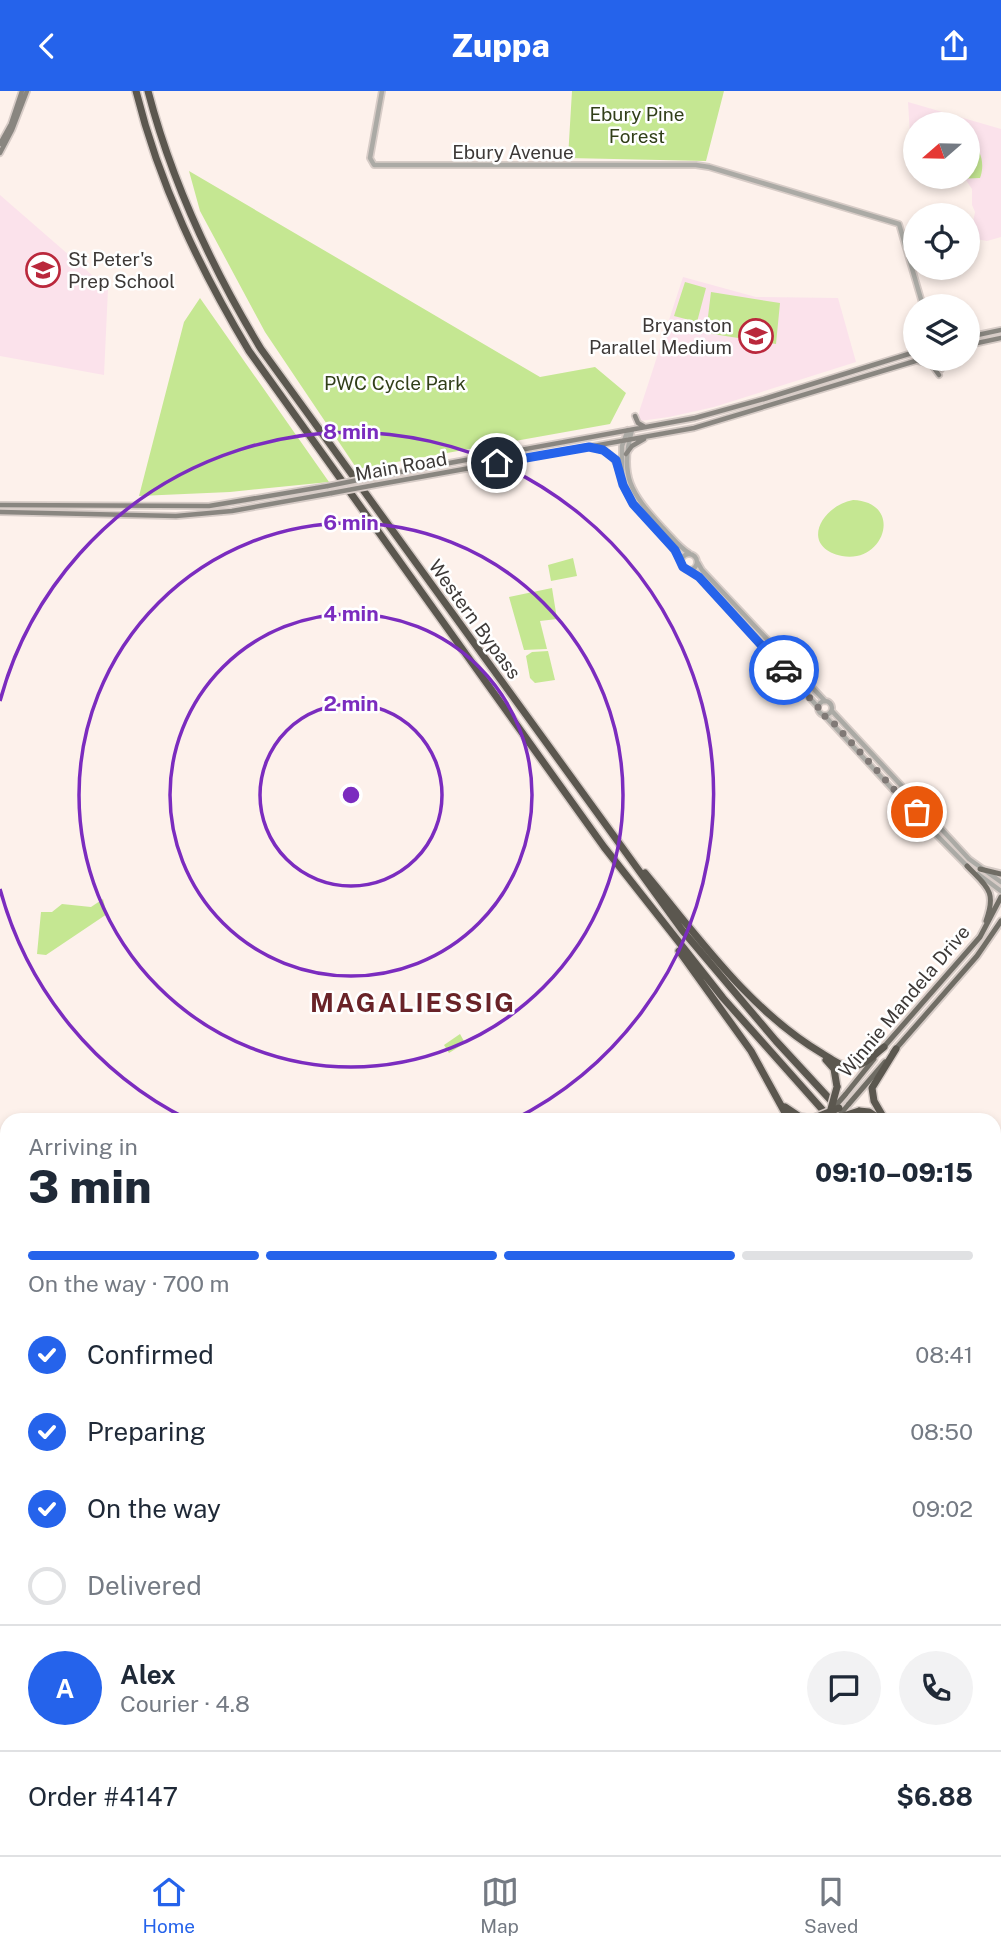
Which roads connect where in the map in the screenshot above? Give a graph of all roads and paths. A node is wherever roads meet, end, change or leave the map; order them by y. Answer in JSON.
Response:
{"nodes":[{"id":1,"x":24,"y":91,"type":"edge"},
{"id":2,"x":136,"y":91,"type":"edge"},
{"id":3,"x":148,"y":91,"type":"edge"},
{"id":4,"x":382,"y":91,"type":"edge"},
{"id":5,"x":0,"y":144,"type":"edge"},
{"id":6,"x":0,"y":153,"type":"edge"},
{"id":7,"x":919,"y":294,"type":"edge"},
{"id":8,"x":1001,"y":330,"type":"edge"},
{"id":9,"x":980,"y":334,"type":"edge"},
{"id":10,"x":1001,"y":338,"type":"edge"},
{"id":11,"x":980,"y":342,"type":"edge"},
{"id":12,"x":903,"y":356,"type":"edge"},
{"id":13,"x":903,"y":364,"type":"edge"},
{"id":14,"x":936,"y":371,"type":"edge"},
{"id":15,"x":939,"y":375,"type":"dead end"},
{"id":16,"x":635,"y":416,"type":"dead end"},
{"id":17,"x":646,"y":428,"type":"junction"},
{"id":18,"x":630,"y":430,"type":"junction"},
{"id":19,"x":647,"y":437,"type":"junction"},
{"id":20,"x":629,"y":439,"type":"junction"},
{"id":21,"x":623,"y":440,"type":"junction"},
{"id":22,"x":589,"y":447,"type":"junction"},
{"id":23,"x":626,"y":454,"type":"junction"},
{"id":24,"x":623,"y":485,"type":"junction"},
{"id":25,"x":0,"y":505,"type":"edge"},
{"id":26,"x":0,"y":512,"type":"edge"},
{"id":27,"x":690,"y":553,"type":"junction"},
{"id":28,"x":681,"y":561,"type":"junction"},
{"id":29,"x":698,"y":563,"type":"junction"},
{"id":30,"x":690,"y":570,"type":"junction"},
{"id":31,"x":707,"y":575,"type":"junction"},
{"id":32,"x":704,"y":582,"type":"junction"},
{"id":33,"x":714,"y":583,"type":"junction"},
{"id":34,"x":716,"y":595,"type":"junction"},
{"id":35,"x":730,"y":601,"type":"junction"},
{"id":36,"x":743,"y":625,"type":"junction"},
{"id":37,"x":825,"y":701,"type":"junction"},
{"id":38,"x":818,"y":707,"type":"junction"},
{"id":39,"x":832,"y":711,"type":"junction"},
{"id":40,"x":825,"y":716,"type":"junction"},
{"id":41,"x":913,"y":798,"type":"junction"},
{"id":42,"x":906,"y":804,"type":"junction"},
{"id":43,"x":921,"y":807,"type":"junction"},
{"id":44,"x":915,"y":813,"type":"junction"},
{"id":45,"x":618,"y":841,"type":"junction"},
{"id":46,"x":604,"y":847,"type":"junction"},
{"id":47,"x":967,"y":866,"type":"junction"},
{"id":48,"x":980,"y":869,"type":"junction"},
{"id":49,"x":1001,"y":874,"type":"edge"},
{"id":50,"x":1001,"y":883,"type":"edge"},
{"id":51,"x":1001,"y":891,"type":"edge"},
{"id":52,"x":1001,"y":897,"type":"edge"},
{"id":53,"x":1001,"y":921,"type":"edge"},
{"id":54,"x":980,"y":937,"type":"junction"},
{"id":55,"x":884,"y":1047,"type":"junction"},
{"id":56,"x":896,"y":1049,"type":"junction"},
{"id":57,"x":816,"y":1050,"type":"junction"},
{"id":58,"x":845,"y":1095,"type":"junction"},
{"id":59,"x":779,"y":1101,"type":"junction"},
{"id":60,"x":851,"y":1101,"type":"junction"},
{"id":61,"x":839,"y":1108,"type":"junction"},
{"id":62,"x":785,"y":1113,"type":"edge"},
{"id":63,"x":794,"y":1113,"type":"edge"},
{"id":64,"x":827,"y":1113,"type":"edge"},
{"id":65,"x":833,"y":1113,"type":"edge"},
{"id":66,"x":835,"y":1113,"type":"edge"},
{"id":67,"x":836,"y":1113,"type":"edge"},
{"id":68,"x":838,"y":1113,"type":"edge"},
{"id":69,"x":843,"y":1113,"type":"edge"},
{"id":70,"x":852,"y":1113,"type":"edge"},
{"id":71,"x":871,"y":1113,"type":"edge"},
{"id":72,"x":880,"y":1113,"type":"edge"}],
"edges":[{"from":1,"to":5,"type":"main road"},
{"from":1,"to":6,"type":"main road"},
{"from":2,"to":46,"type":"highway","name":"Western Bypass"},
{"from":3,"to":45,"type":"highway","name":"Western Bypass"},
{"from":4,"to":7,"type":"street","name":"Ebury Avenue"},
{"from":8,"to":9,"type":"main road"},
{"from":10,"to":11,"type":"main road"},
{"from":12,"to":17,"type":"main road","name":"Main Road"},
{"from":13,"to":19,"type":"main road","name":"Main Road"},
{"from":14,"to":15,"type":"main road"},
{"from":16,"to":17,"type":"main road"},
{"from":17,"to":18,"type":"main road","name":"Main Road"},
{"from":18,"to":20,"type":"street"},
{"from":18,"to":21,"type":"street"},
{"from":18,"to":25,"type":"main road","name":"Main Road","bridge":true},
{"from":19,"to":20,"type":"main road","name":"Main Road"},
{"from":19,"to":23,"type":"main road"},
{"from":20,"to":21,"type":"main road","name":"Main Road"},
{"from":20,"to":23,"type":"street"},
{"from":21,"to":22,"type":"main road","name":"Main Road"},
{"from":21,"to":24,"type":"street"},
{"from":22,"to":24,"type":"main road"},
{"from":22,"to":26,"type":"main road","name":"Main Road","bridge":true},
{"from":23,"to":27,"type":"street"},
{"from":24,"to":28,"type":"street"},
{"from":27,"to":28,"type":"street"},
{"from":27,"to":29,"type":"street"},
{"from":28,"to":30,"type":"street"},
{"from":29,"to":30,"type":"street"},
{"from":29,"to":31,"type":"street"},
{"from":30,"to":32,"type":"street"},
{"from":31,"to":32,"type":"street"},
{"from":31,"to":33,"type":"street"},
{"from":32,"to":34,"type":"street"},
{"from":33,"to":34,"type":"street"},
{"from":33,"to":35,"type":"street"},
{"from":34,"to":36,"type":"street"},
{"from":35,"to":36,"type":"street"},
{"from":35,"to":37,"type":"street"},
{"from":36,"to":38,"type":"street"},
{"from":37,"to":38,"type":"street"},
{"from":37,"to":39,"type":"street"},
{"from":38,"to":40,"type":"street"},
{"from":39,"to":40,"type":"street"},
{"from":39,"to":41,"type":"street"},
{"from":40,"to":42,"type":"street"},
{"from":41,"to":42,"type":"street"},
{"from":41,"to":43,"type":"street"},
{"from":42,"to":44,"type":"street"},
{"from":43,"to":44,"type":"street"},
{"from":43,"to":48,"type":"street"},
{"from":44,"to":47,"type":"street"},
{"from":45,"to":57,"type":"highway"},
{"from":45,"to":69,"type":"highway","name":"Western Bypass"},
{"from":46,"to":59,"type":"highway"},
{"from":46,"to":64,"type":"highway","name":"Western Bypass"},
{"from":47,"to":51,"type":"street"},
{"from":47,"to":54,"type":"main road"},
{"from":48,"to":49,"type":"main road"},
{"from":48,"to":50,"type":"street"},
{"from":52,"to":54,"type":"main road","name":"Winnie Mandela Drive"},
{"from":53,"to":56,"type":"main road","name":"Winnie Mandela Drive"},
{"from":54,"to":55,"type":"main road","name":"Winnie Mandela Drive"},
{"from":55,"to":57,"type":"highway"},
{"from":55,"to":58,"type":"main road","name":"Winnie Mandela Drive"},
{"from":56,"to":60,"type":"main road","name":"Winnie Mandela Drive"},
{"from":56,"to":72,"type":"highway"},
{"from":57,"to":65,"type":"highway","bridge":true},
{"from":58,"to":61,"type":"highway","bridge":true},
{"from":58,"to":66,"type":"main road","name":"Winnie Mandela Drive","bridge":true},
{"from":59,"to":62,"type":"highway"},
{"from":59,"to":63,"type":"highway"},
{"from":60,"to":61,"type":"highway","bridge":true},
{"from":60,"to":68,"type":"main road","name":"Winnie Mandela Drive","bridge":true},
{"from":61,"to":67,"type":"highway","bridge":true},
{"from":70,"to":71,"type":"highway","bridge":true}]}
